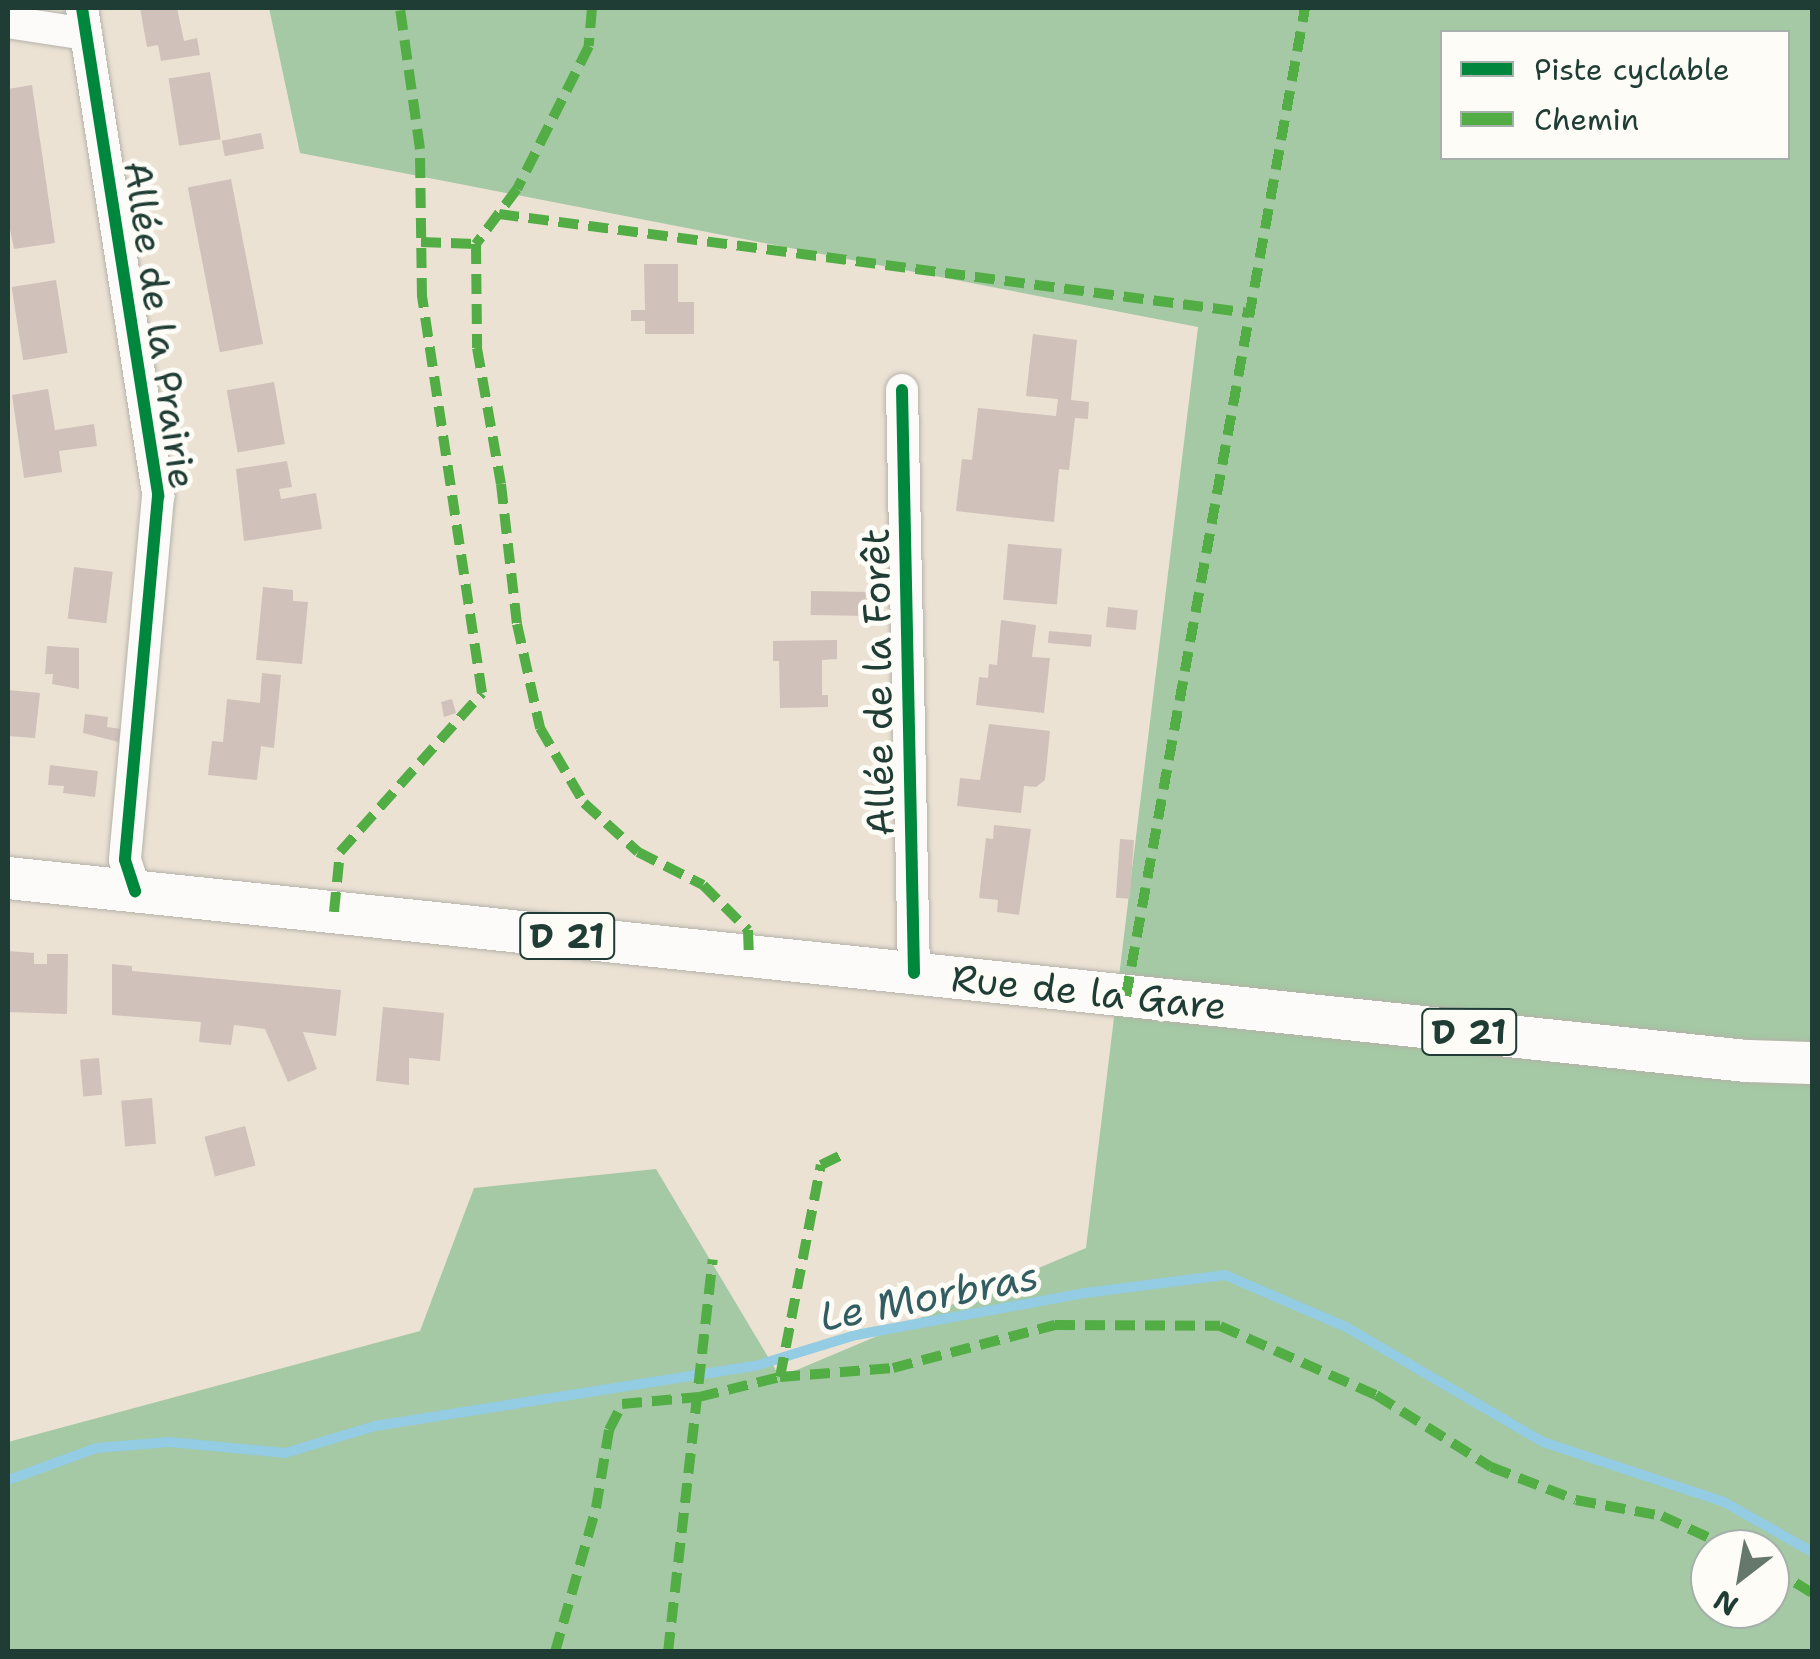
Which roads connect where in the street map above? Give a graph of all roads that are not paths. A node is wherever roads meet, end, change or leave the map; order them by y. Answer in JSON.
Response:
{"nodes":[{"id":1,"x":84,"y":21,"type":"edge"},
{"id":2,"x":8,"y":22,"type":"edge"},
{"id":3,"x":902,"y":390,"type":"dead end"},
{"id":4,"x":8,"y":878,"type":"edge"},
{"id":5,"x":135,"y":891,"type":"junction"},
{"id":6,"x":914,"y":973,"type":"junction"},
{"id":7,"x":1812,"y":1063,"type":"edge"}],
"edges":[{"from":1,"to":2,"type":"street"},
{"from":1,"to":5,"type":"street","name":"Allée de la Prairie"},
{"from":3,"to":6,"type":"street","name":"Allée de la Forêt"},
{"from":4,"to":5,"type":"main road","name":"Rue de la Gare","number":"D 21"},
{"from":5,"to":6,"type":"main road","name":"Rue de la Gare","number":"D 21"},
{"from":6,"to":7,"type":"main road","name":"Rue de la Gare","number":"D 21"}]}
